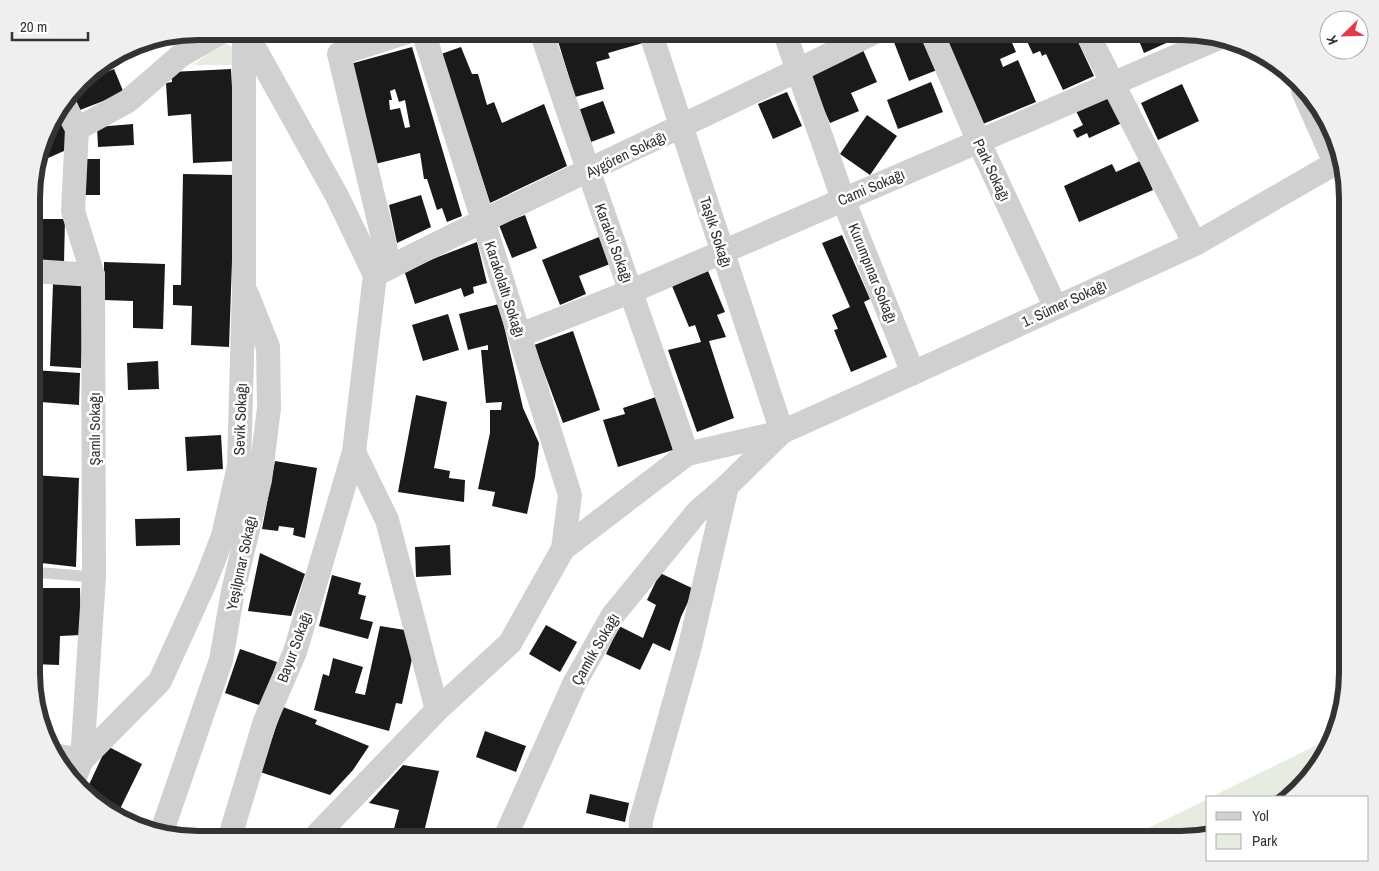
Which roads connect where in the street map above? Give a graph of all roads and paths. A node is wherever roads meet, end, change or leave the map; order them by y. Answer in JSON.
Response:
{"nodes":[{"id":1,"x":208,"y":40,"type":"edge"},
{"id":2,"x":245,"y":40,"type":"edge"},
{"id":3,"x":250,"y":40,"type":"edge"},
{"id":4,"x":382,"y":40,"type":"edge"},
{"id":5,"x":426,"y":40,"type":"edge"},
{"id":6,"x":544,"y":40,"type":"edge"},
{"id":7,"x":653,"y":40,"type":"edge"},
{"id":8,"x":787,"y":40,"type":"edge"},
{"id":9,"x":859,"y":40,"type":"edge"},
{"id":10,"x":935,"y":40,"type":"edge"},
{"id":11,"x":1090,"y":40,"type":"edge"},
{"id":12,"x":1208,"y":42,"type":"edge"},
{"id":13,"x":798,"y":71,"type":"junction"},
{"id":14,"x":1112,"y":84,"type":"junction"},
{"id":15,"x":67,"y":110,"type":"edge"},
{"id":16,"x":1313,"y":112,"type":"edge"},
{"id":17,"x":682,"y":127,"type":"junction"},
{"id":18,"x":77,"y":129,"type":"junction"},
{"id":19,"x":979,"y":142,"type":"junction"},
{"id":20,"x":1332,"y":152,"type":"edge"},
{"id":21,"x":1335,"y":163,"type":"edge"},
{"id":22,"x":588,"y":172,"type":"junction"},
{"id":23,"x":843,"y":199,"type":"junction"},
{"id":24,"x":483,"y":221,"type":"junction"},
{"id":25,"x":1195,"y":244,"type":"junction"},
{"id":26,"x":723,"y":252,"type":"junction"},
{"id":27,"x":40,"y":271,"type":"edge"},
{"id":28,"x":382,"y":272,"type":"junction"},
{"id":29,"x":93,"y":275,"type":"junction"},
{"id":30,"x":244,"y":287,"type":"junction"},
{"id":31,"x":632,"y":291,"type":"junction"},
{"id":32,"x":1055,"y":306,"type":"junction"},
{"id":33,"x":520,"y":335,"type":"junction"},
{"id":34,"x":913,"y":373,"type":"junction"},
{"id":35,"x":782,"y":432,"type":"junction"},
{"id":36,"x":354,"y":452,"type":"junction"},
{"id":37,"x":688,"y":454,"type":"junction"},
{"id":38,"x":727,"y":486,"type":"junction"},
{"id":39,"x":563,"y":549,"type":"junction"},
{"id":40,"x":40,"y":573,"type":"edge"},
{"id":41,"x":94,"y":577,"type":"junction"},
{"id":42,"x":437,"y":710,"type":"junction"},
{"id":43,"x":78,"y":769,"type":"edge"},
{"id":44,"x":163,"y":827,"type":"edge"},
{"id":45,"x":232,"y":831,"type":"edge"},
{"id":46,"x":321,"y":831,"type":"edge"},
{"id":47,"x":508,"y":831,"type":"edge"},
{"id":48,"x":640,"y":831,"type":"edge"}],
"edges":[{"from":1,"to":18,"type":"street"},
{"from":2,"to":30,"type":"street","name":"Sevik Sokağı"},
{"from":3,"to":28,"type":"street"},
{"from":4,"to":28,"type":"street"},
{"from":5,"to":24,"type":"street","name":"Karakolaltı Sokağı"},
{"from":6,"to":22,"type":"street","name":"Karakol Sokağı"},
{"from":7,"to":17,"type":"street","name":"Taşlık Sokağı"},
{"from":8,"to":13,"type":"street","name":"Kurumpınar Sokağı"},
{"from":9,"to":13,"type":"street","name":"Aygören Sokağı"},
{"from":10,"to":19,"type":"street","name":"Park Sokağı"},
{"from":11,"to":14,"type":"street"},
{"from":12,"to":14,"type":"street","name":"Cami Sokağı"},
{"from":13,"to":17,"type":"street","name":"Aygören Sokağı"},
{"from":13,"to":23,"type":"street","name":"Kurumpınar Sokağı"},
{"from":14,"to":19,"type":"street","name":"Cami Sokağı"},
{"from":14,"to":25,"type":"street"},
{"from":15,"to":18,"type":"street"},
{"from":16,"to":20,"type":"street"},
{"from":17,"to":22,"type":"street","name":"Aygören Sokağı"},
{"from":17,"to":26,"type":"street","name":"Taşlık Sokağı"},
{"from":18,"to":29,"type":"street","name":"Şamlı Sokağı"},
{"from":19,"to":23,"type":"street","name":"Cami Sokağı"},
{"from":19,"to":32,"type":"street","name":"Park Sokağı"},
{"from":21,"to":25,"type":"street","name":"1. Sümer Sokağı"},
{"from":22,"to":24,"type":"street","name":"Aygören Sokağı"},
{"from":22,"to":31,"type":"street","name":"Karakol Sokağı"},
{"from":23,"to":26,"type":"street","name":"Cami Sokağı"},
{"from":23,"to":34,"type":"street","name":"Kurumpınar Sokağı"},
{"from":24,"to":28,"type":"street","name":"Aygören Sokağı"},
{"from":24,"to":33,"type":"street","name":"Karakolaltı Sokağı"},
{"from":25,"to":32,"type":"street","name":"1. Sümer Sokağı"},
{"from":26,"to":31,"type":"street","name":"Cami Sokağı"},
{"from":26,"to":35,"type":"street","name":"Taşlık Sokağı"},
{"from":27,"to":29,"type":"street"},
{"from":28,"to":36,"type":"street","name":"Bayur Sokağı"},
{"from":29,"to":41,"type":"street","name":"Şamlı Sokağı"},
{"from":30,"to":43,"type":"street","name":"Sevik Sokağı"},
{"from":30,"to":44,"type":"street","name":"Yeşilpınar Sokağı"},
{"from":31,"to":33,"type":"street","name":"Cami Sokağı"},
{"from":31,"to":37,"type":"street","name":"Karakol Sokağı"},
{"from":32,"to":34,"type":"street","name":"1. Sümer Sokağı"},
{"from":33,"to":39,"type":"street","name":"Karakolaltı Sokağı"},
{"from":34,"to":35,"type":"street","name":"1. Sümer Sokağı"},
{"from":35,"to":37,"type":"street"},
{"from":35,"to":38,"type":"street","name":"Çamlık Sokağı"},
{"from":36,"to":42,"type":"street"},
{"from":36,"to":45,"type":"street","name":"Bayur Sokağı"},
{"from":37,"to":39,"type":"street"},
{"from":38,"to":47,"type":"street","name":"Çamlık Sokağı"},
{"from":38,"to":48,"type":"street"},
{"from":39,"to":42,"type":"street"},
{"from":40,"to":41,"type":"lane"},
{"from":41,"to":43,"type":"street","name":"Şamlı Sokağı"},
{"from":42,"to":46,"type":"street"}]}
